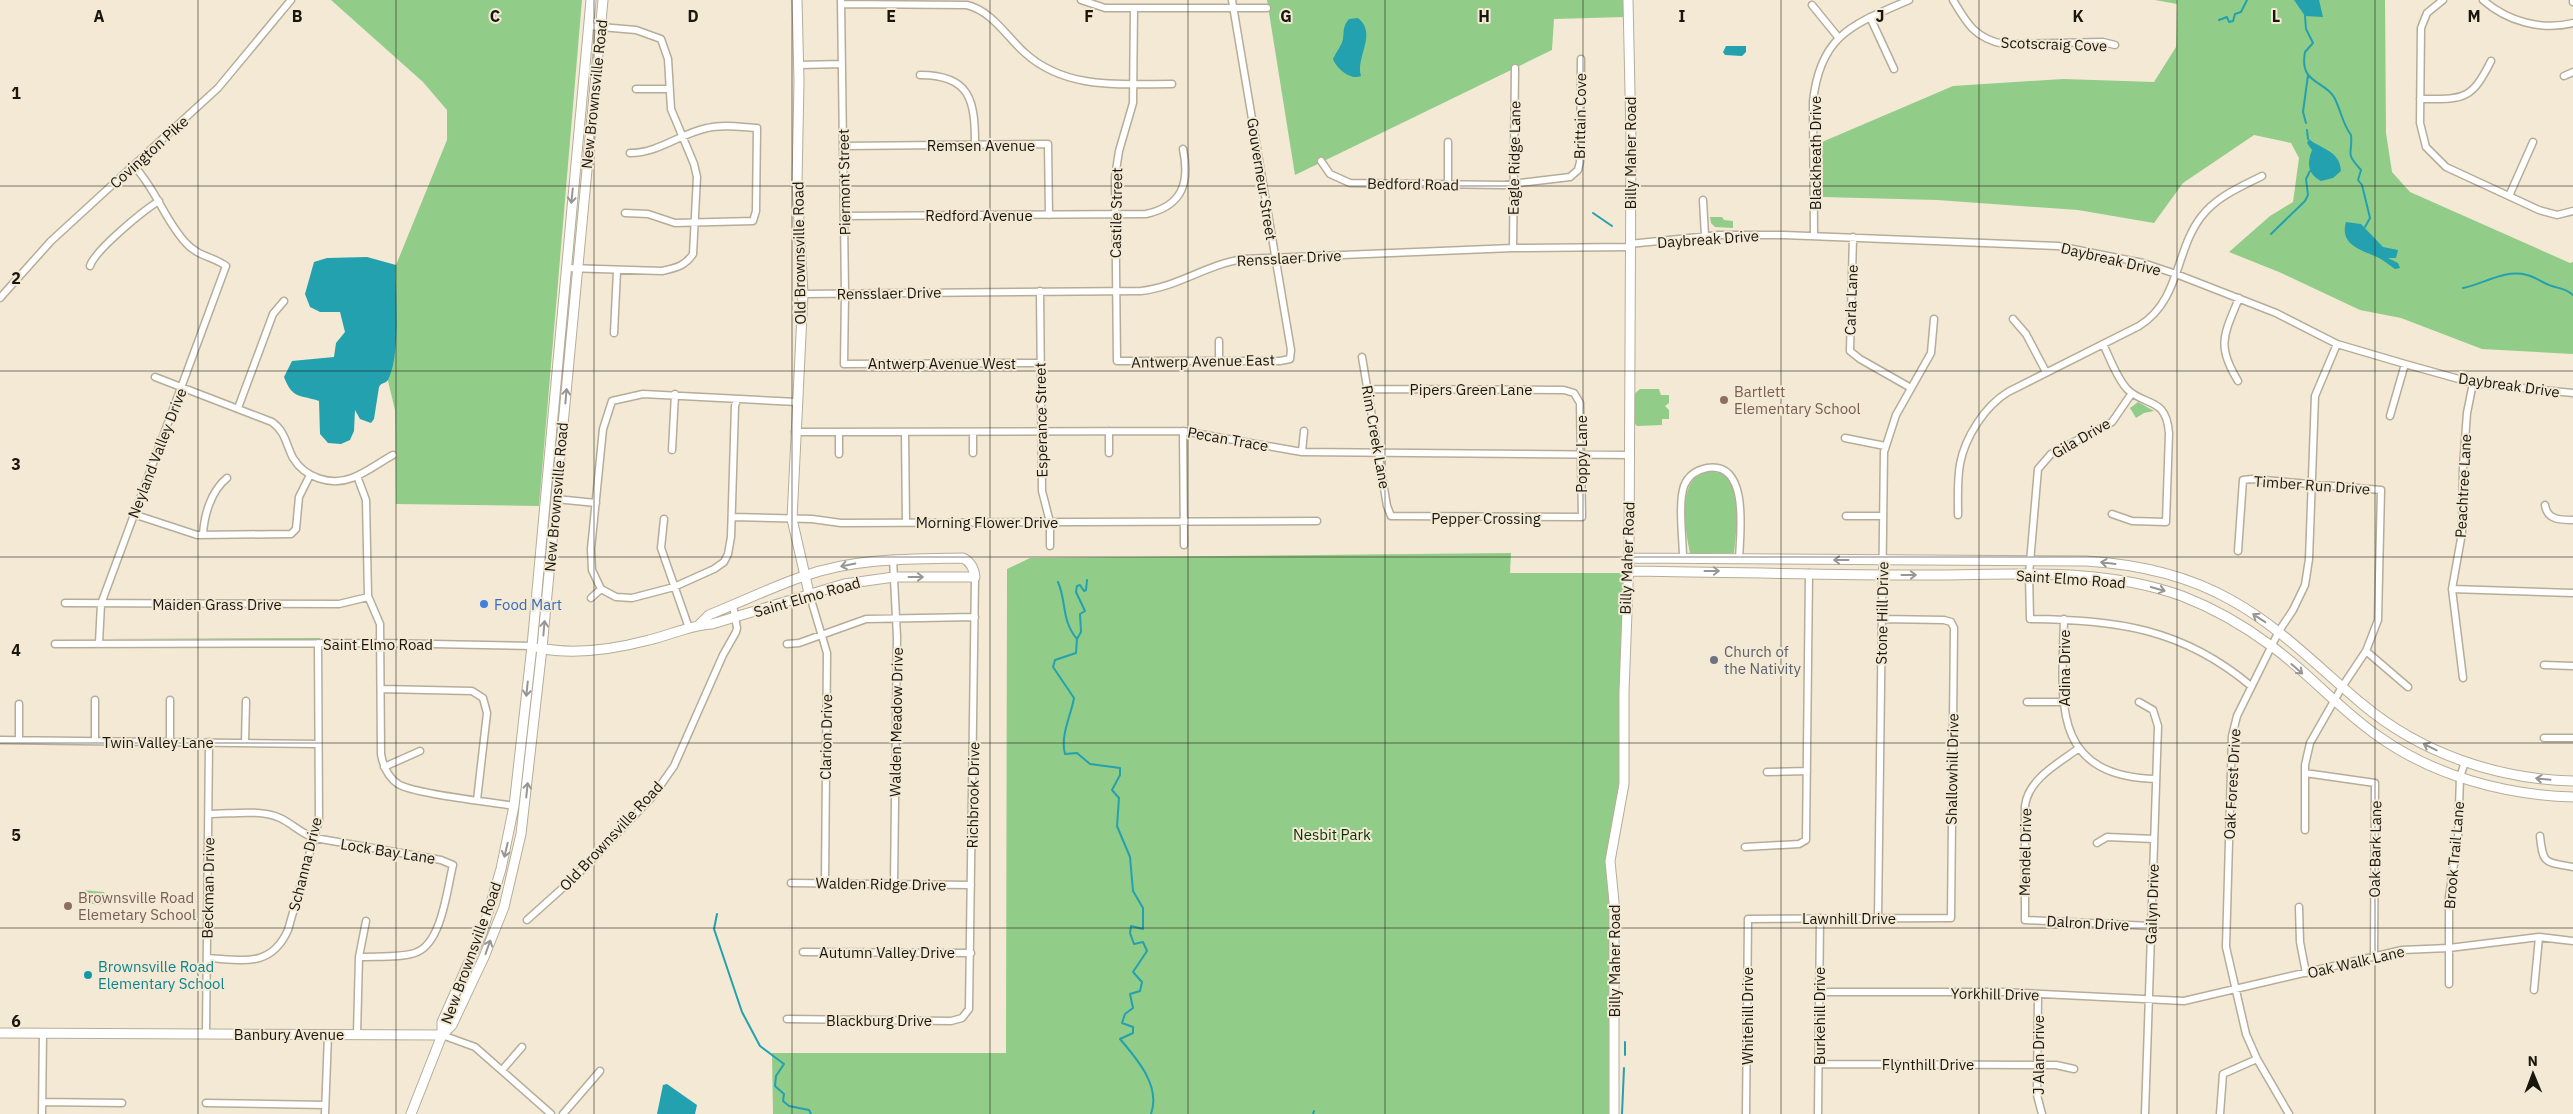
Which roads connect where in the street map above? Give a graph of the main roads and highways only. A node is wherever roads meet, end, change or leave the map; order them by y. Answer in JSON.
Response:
{"nodes":[{"id":1,"x":591,"y":0,"type":"edge"},
{"id":2,"x":603,"y":0,"type":"edge"},
{"id":3,"x":797,"y":0,"type":"edge"},
{"id":4,"x":1628,"y":0,"type":"edge"},
{"id":5,"x":1629,"y":558,"type":"junction"},
{"id":6,"x":1687,"y":558,"type":"junction"},
{"id":7,"x":1729,"y":559,"type":"junction"},
{"id":8,"x":1628,"y":571,"type":"junction"},
{"id":9,"x":1691,"y":572,"type":"junction"},
{"id":10,"x":1729,"y":572,"type":"junction"},
{"id":11,"x":805,"y":576,"type":"junction"},
{"id":12,"x":2202,"y":587,"type":"junction"},
{"id":13,"x":810,"y":593,"type":"junction"},
{"id":14,"x":2196,"y":602,"type":"junction"},
{"id":15,"x":699,"y":625,"type":"junction"},
{"id":16,"x":532,"y":646,"type":"junction"},
{"id":17,"x":542,"y":648,"type":"junction"},
{"id":18,"x":2573,"y":781,"type":"edge"},
{"id":19,"x":2573,"y":796,"type":"edge"},
{"id":20,"x":0,"y":1033,"type":"edge"},
{"id":21,"x":442,"y":1035,"type":"junction"},
{"id":22,"x":411,"y":1114,"type":"edge"},
{"id":23,"x":1614,"y":1114,"type":"edge"}],
"edges":[{"from":1,"to":16,"type":"main road","name":"New Brownsville Road","one_way":true},
{"from":17,"to":2,"type":"main road","name":"New Brownsville Road","one_way":true},
{"from":3,"to":11,"type":"main road","name":"Old Brownsville Road"},
{"from":4,"to":5,"type":"main road","name":"Billy Maher Road"},
{"from":5,"to":6,"type":"main road","name":"Saint Elmo Road"},
{"from":5,"to":8,"type":"main road","name":"Billy Maher Road"},
{"from":6,"to":7,"type":"main road","name":"Saint Elmo Road"},
{"from":6,"to":9,"type":"main road"},
{"from":7,"to":10,"type":"main road"},
{"from":12,"to":7,"type":"main road","name":"Saint Elmo Road","one_way":true},
{"from":8,"to":9,"type":"main road","name":"Saint Elmo Road"},
{"from":8,"to":23,"type":"main road","name":"Billy Maher Road"},
{"from":9,"to":10,"type":"main road","name":"Saint Elmo Road","one_way":true},
{"from":10,"to":14,"type":"main road","name":"Saint Elmo Road","one_way":true},
{"from":11,"to":13,"type":"main road","name":"Old Brownsville Road"},
{"from":13,"to":11,"type":"main road","name":"Saint Elmo Road","one_way":true},
{"from":11,"to":15,"type":"main road","name":"Saint Elmo Road"},
{"from":12,"to":14,"type":"main road"},
{"from":18,"to":12,"type":"main road","name":"Saint Elmo Road","one_way":true},
{"from":13,"to":15,"type":"main road","name":"Saint Elmo Road"},
{"from":14,"to":19,"type":"main road","name":"Saint Elmo Road","one_way":true},
{"from":15,"to":17,"type":"main road","name":"Saint Elmo Road"},
{"from":16,"to":17,"type":"main road","name":"Saint Elmo Road"},
{"from":16,"to":21,"type":"main road","name":"New Brownsville Road","one_way":true},
{"from":21,"to":17,"type":"main road","name":"New Brownsville Road","one_way":true},
{"from":20,"to":21,"type":"main road","name":"Banbury Avenue"},
{"from":21,"to":22,"type":"main road"}]}
